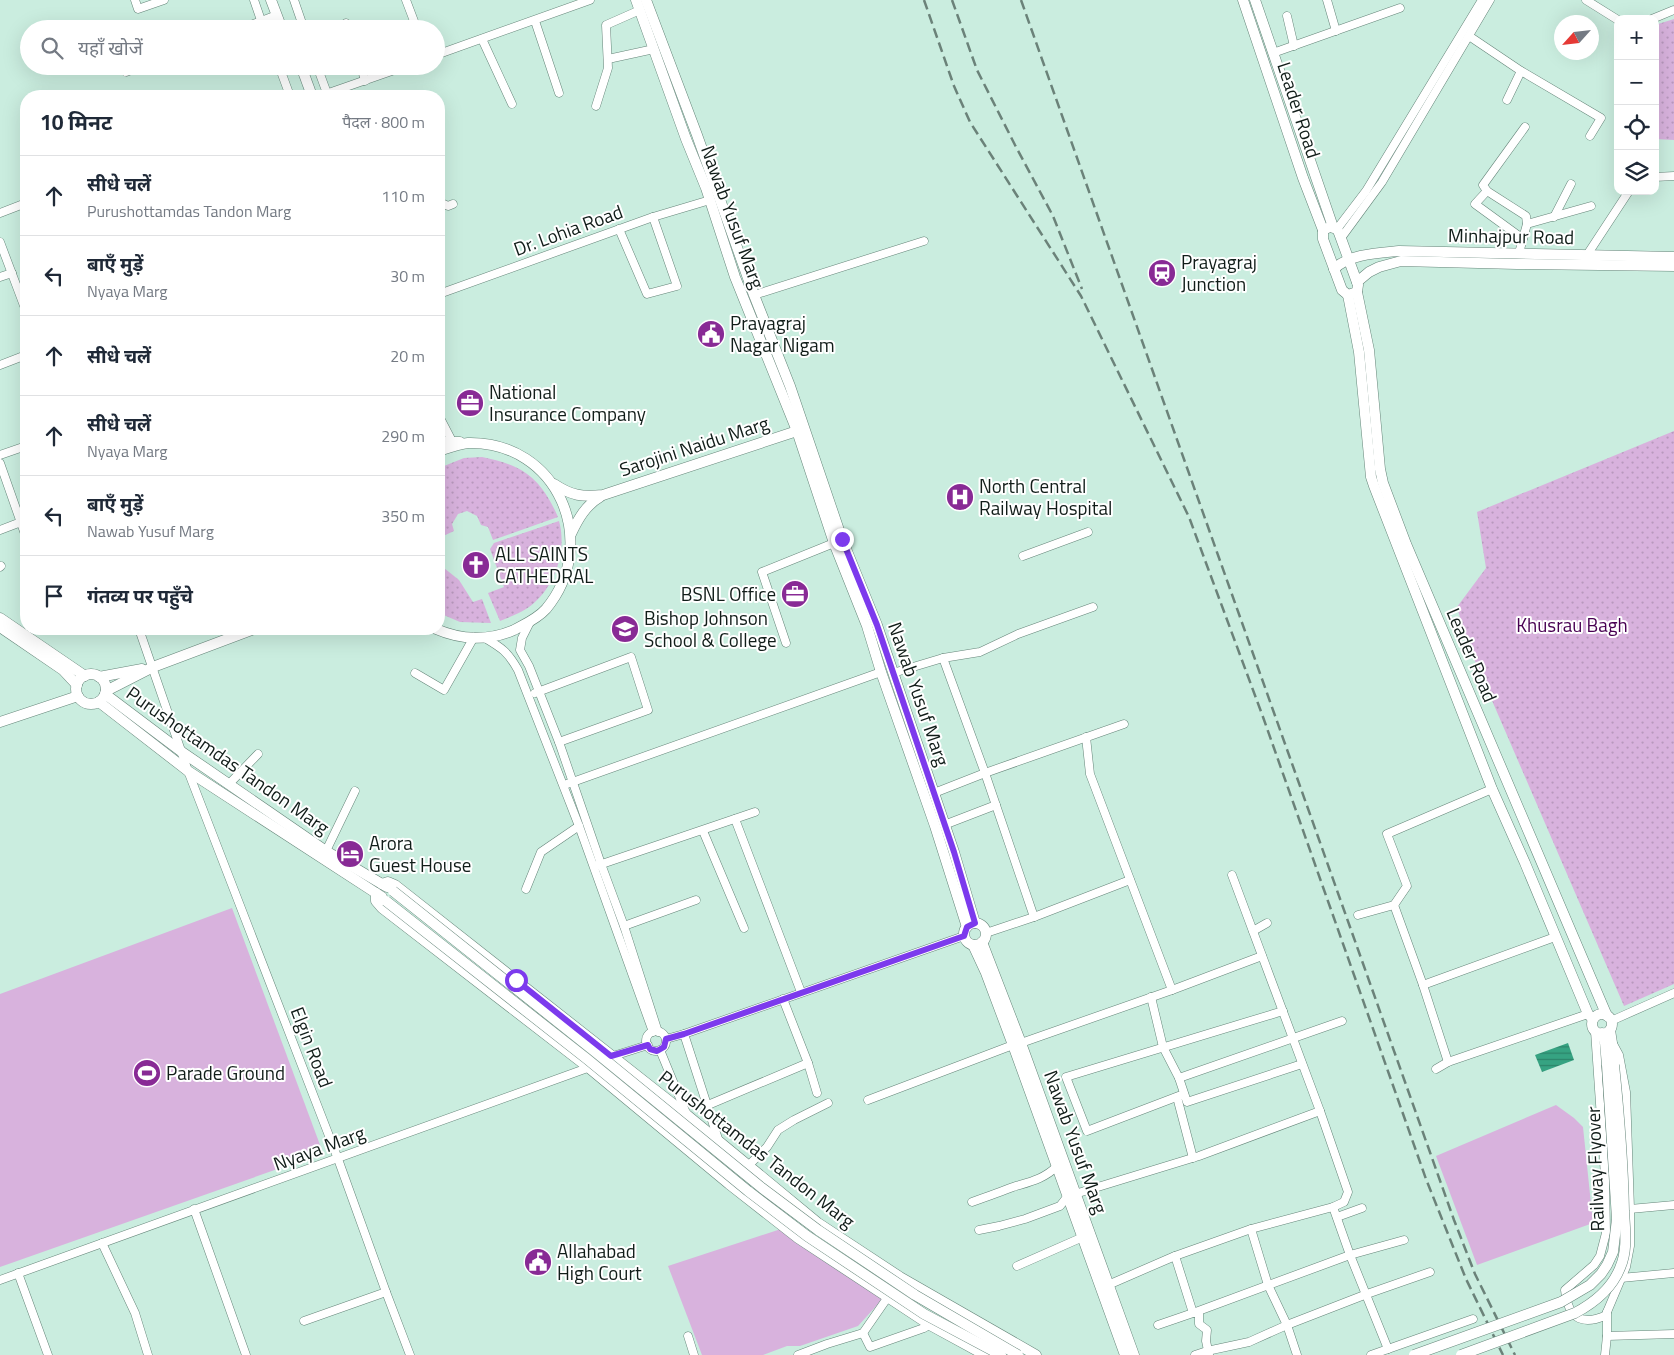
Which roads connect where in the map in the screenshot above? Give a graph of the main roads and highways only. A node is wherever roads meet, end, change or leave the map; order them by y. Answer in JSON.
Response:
{"nodes":[{"id":1,"x":271,"y":0,"type":"edge"},
{"id":2,"x":278,"y":0,"type":"edge"},
{"id":3,"x":646,"y":0,"type":"edge"},
{"id":4,"x":1243,"y":0,"type":"edge"},
{"id":5,"x":1255,"y":0,"type":"edge"},
{"id":6,"x":638,"y":5,"type":"edge"},
{"id":7,"x":279,"y":20,"type":"edge"},
{"id":8,"x":285,"y":20,"type":"edge"},
{"id":9,"x":297,"y":75,"type":"edge"},
{"id":10,"x":304,"y":75,"type":"edge"},
{"id":11,"x":303,"y":90,"type":"edge"},
{"id":12,"x":310,"y":90,"type":"edge"},
{"id":13,"x":1333,"y":231,"type":"junction"},
{"id":14,"x":1326,"y":247,"type":"junction"},
{"id":15,"x":1674,"y":257,"type":"edge"},
{"id":16,"x":1349,"y":260,"type":"junction"},
{"id":17,"x":1674,"y":266,"type":"edge"},
{"id":18,"x":1334,"y":268,"type":"junction"},
{"id":19,"x":1354,"y":290,"type":"junction"},
{"id":20,"x":801,"y":430,"type":"junction"},
{"id":21,"x":445,"y":442,"type":"edge"},
{"id":22,"x":467,"y":443,"type":"junction"},
{"id":23,"x":445,"y":450,"type":"edge"},
{"id":24,"x":551,"y":482,"type":"junction"},
{"id":25,"x":603,"y":495,"type":"junction"},
{"id":26,"x":1384,"y":497,"type":"junction"},
{"id":27,"x":571,"y":535,"type":"junction"},
{"id":28,"x":0,"y":618,"type":"edge"},
{"id":29,"x":0,"y":627,"type":"edge"},
{"id":30,"x":20,"y":632,"type":"edge"},
{"id":31,"x":445,"y":632,"type":"edge"},
{"id":32,"x":25,"y":635,"type":"edge"},
{"id":33,"x":238,"y":635,"type":"edge"},
{"id":34,"x":153,"y":667,"type":"junction"},
{"id":35,"x":85,"y":676,"type":"junction"},
{"id":36,"x":99,"y":677,"type":"junction"},
{"id":37,"x":77,"y":691,"type":"junction"},
{"id":38,"x":103,"y":696,"type":"junction"},
{"id":39,"x":0,"y":722,"type":"edge"},
{"id":40,"x":382,"y":884,"type":"junction"},
{"id":41,"x":376,"y":893,"type":"junction"},
{"id":42,"x":969,"y":929,"type":"junction"},
{"id":43,"x":980,"y":940,"type":"junction"},
{"id":44,"x":1605,"y":1026,"type":"junction"},
{"id":45,"x":1017,"y":1044,"type":"junction"},
{"id":46,"x":1610,"y":1065,"type":"junction"},
{"id":47,"x":1071,"y":1196,"type":"junction"},
{"id":48,"x":985,"y":1355,"type":"edge"},
{"id":49,"x":1001,"y":1355,"type":"edge"},
{"id":50,"x":1018,"y":1355,"type":"edge"},
{"id":51,"x":1036,"y":1355,"type":"edge"},
{"id":52,"x":1125,"y":1355,"type":"edge"},
{"id":53,"x":1134,"y":1355,"type":"edge"},
{"id":54,"x":1414,"y":1355,"type":"edge"},
{"id":55,"x":1461,"y":1355,"type":"edge"}],
"edges":[{"from":1,"to":7,"type":"main road"},
{"from":2,"to":8,"type":"main road"},
{"from":3,"to":20,"type":"main road","name":"Nawab Yusuf Marg"},
{"from":4,"to":13,"type":"main road","name":"Leader Road"},
{"from":5,"to":13,"type":"main road","name":"Leader Road"},
{"from":6,"to":20,"type":"main road","name":"Nawab Yusuf Marg"},
{"from":9,"to":11,"type":"main road"},
{"from":10,"to":12,"type":"main road"},
{"from":13,"to":14,"type":"main road"},
{"from":13,"to":14,"type":"main road"},
{"from":13,"to":16,"type":"main road"},
{"from":14,"to":18,"type":"main road"},
{"from":15,"to":16,"type":"main road","name":"Minhajpur Road"},
{"from":16,"to":18,"type":"main road","name":"Minhajpur Road"},
{"from":16,"to":19,"type":"main road"},
{"from":17,"to":19,"type":"main road","name":"Minhajpur Road"},
{"from":18,"to":19,"type":"main road"},
{"from":19,"to":26,"type":"main road","name":"Leader Road"},
{"from":20,"to":25,"type":"main road","name":"Sarojini Naidu Marg"},
{"from":20,"to":42,"type":"main road","name":"Nawab Yusuf Marg"},
{"from":20,"to":42,"type":"main road","name":"Nawab Yusuf Marg"},
{"from":21,"to":22,"type":"main road"},
{"from":22,"to":23,"type":"main road"},
{"from":22,"to":24,"type":"main road"},
{"from":24,"to":25,"type":"main road"},
{"from":24,"to":27,"type":"main road"},
{"from":25,"to":27,"type":"main road"},
{"from":26,"to":44,"type":"main road","name":"Leader Road"},
{"from":26,"to":44,"type":"main road","name":"Leader Road"},
{"from":27,"to":31,"type":"main road"},
{"from":28,"to":30,"type":"main road"},
{"from":29,"to":37,"type":"main road"},
{"from":32,"to":35,"type":"main road"},
{"from":33,"to":34,"type":"main road"},
{"from":34,"to":36,"type":"main road"},
{"from":34,"to":38,"type":"main road"},
{"from":35,"to":36,"type":"main road"},
{"from":35,"to":37,"type":"main road"},
{"from":36,"to":38,"type":"main road"},
{"from":37,"to":38,"type":"main road"},
{"from":37,"to":39,"type":"main road"},
{"from":38,"to":40,"type":"main road","name":"Purushottamdas Tandon Marg"},
{"from":38,"to":41,"type":"main road","name":"Purushottamdas Tandon Marg"},
{"from":40,"to":50,"type":"main road","bridge":true},
{"from":40,"to":51,"type":"main road","name":"Purushottamdas Tandon Marg"},
{"from":41,"to":48,"type":"main road","name":"Purushottamdas Tandon Marg"},
{"from":41,"to":49,"type":"main road","bridge":true},
{"from":42,"to":43,"type":"main road"},
{"from":42,"to":43,"type":"main road"},
{"from":43,"to":45,"type":"main road","name":"Nawab Yusuf Marg"},
{"from":44,"to":46,"type":"main road","name":"Railway Flyover"},
{"from":44,"to":46,"type":"main road","name":"Railway Flyover"},
{"from":45,"to":47,"type":"main road","name":"Nawab Yusuf Marg"},
{"from":45,"to":47,"type":"main road","name":"Nawab Yusuf Marg"},
{"from":46,"to":54,"type":"main road","name":"Railway Flyover","bridge":true},
{"from":46,"to":55,"type":"main road","name":"Railway Flyover","bridge":true},
{"from":47,"to":52,"type":"main road","name":"Nawab Yusuf Marg"},
{"from":47,"to":53,"type":"main road","name":"Nawab Yusuf Marg"}]}
